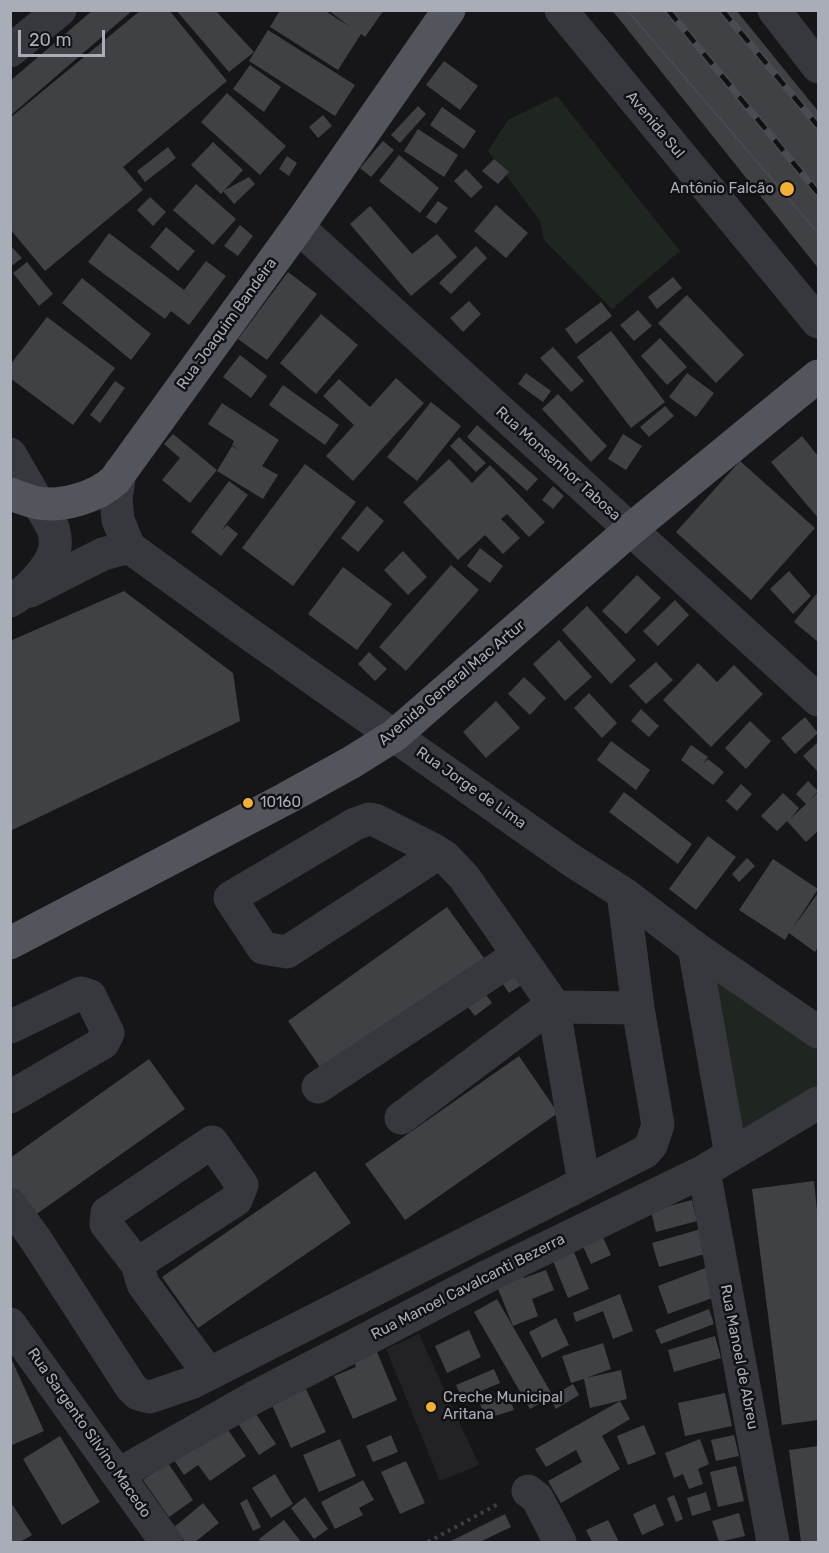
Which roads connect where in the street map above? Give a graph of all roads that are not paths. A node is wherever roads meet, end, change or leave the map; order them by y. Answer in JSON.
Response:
{"nodes":[{"id":1,"x":60,"y":10,"type":"edge"},
{"id":2,"x":449,"y":10,"type":"edge"},
{"id":3,"x":561,"y":10,"type":"edge"},
{"id":4,"x":774,"y":10,"type":"edge"},
{"id":5,"x":10,"y":51,"type":"edge"},
{"id":6,"x":819,"y":67,"type":"edge"},
{"id":7,"x":298,"y":227,"type":"junction"},
{"id":8,"x":819,"y":322,"type":"edge"},
{"id":9,"x":819,"y":376,"type":"edge"},
{"id":10,"x":10,"y":454,"type":"edge"},
{"id":11,"x":120,"y":472,"type":"junction"},
{"id":12,"x":25,"y":498,"type":"edge"},
{"id":13,"x":630,"y":530,"type":"junction"},
{"id":14,"x":129,"y":547,"type":"junction"},
{"id":15,"x":15,"y":599,"type":"edge"},
{"id":16,"x":819,"y":700,"type":"edge"},
{"id":17,"x":394,"y":735,"type":"junction"},
{"id":18,"x":439,"y":853,"type":"junction"},
{"id":19,"x":623,"y":893,"type":"junction"},
{"id":20,"x":10,"y":943,"type":"edge"},
{"id":21,"x":694,"y":947,"type":"junction"},
{"id":22,"x":518,"y":955,"type":"junction"},
{"id":23,"x":554,"y":1004,"type":"junction"},
{"id":24,"x":638,"y":1008,"type":"junction"},
{"id":25,"x":10,"y":1027,"type":"edge"},
{"id":26,"x":819,"y":1032,"type":"edge"},
{"id":27,"x":318,"y":1087,"type":"dead end"},
{"id":28,"x":10,"y":1097,"type":"edge"},
{"id":29,"x":819,"y":1103,"type":"edge"},
{"id":30,"x":401,"y":1118,"type":"dead end"},
{"id":31,"x":717,"y":1163,"type":"junction"},
{"id":32,"x":584,"y":1183,"type":"junction"},
{"id":33,"x":10,"y":1204,"type":"edge"},
{"id":34,"x":137,"y":1264,"type":"dead end"},
{"id":35,"x":10,"y":1324,"type":"edge"},
{"id":36,"x":209,"y":1374,"type":"junction"},
{"id":37,"x":119,"y":1474,"type":"junction"},
{"id":38,"x":528,"y":1491,"type":"road end"},
{"id":39,"x":166,"y":1542,"type":"edge"},
{"id":40,"x":560,"y":1542,"type":"edge"},
{"id":41,"x":773,"y":1542,"type":"edge"}],
"edges":[{"from":1,"to":5,"type":"street"},
{"from":2,"to":7,"type":"main road","name":"Rua Joaquim Bandeira"},
{"from":3,"to":8,"type":"street","name":"Avenida Sul"},
{"from":4,"to":6,"type":"street"},
{"from":7,"to":11,"type":"main road","name":"Rua Joaquim Bandeira"},
{"from":7,"to":13,"type":"street","name":"Rua Monsenhor Tabosa"},
{"from":9,"to":13,"type":"main road","name":"Avenida General Mac Artur"},
{"from":10,"to":12,"type":"street"},
{"from":11,"to":12,"type":"main road","name":"Rua Joaquim Bandeira"},
{"from":11,"to":14,"type":"street"},
{"from":12,"to":15,"type":"street"},
{"from":13,"to":16,"type":"street","name":"Rua Monsenhor Tabosa"},
{"from":13,"to":17,"type":"main road","name":"Avenida General Mac Artur"},
{"from":14,"to":15,"type":"street"},
{"from":14,"to":17,"type":"street","name":"Rua Jorge de Lima"},
{"from":17,"to":19,"type":"street","name":"Rua Jorge de Lima"},
{"from":17,"to":20,"type":"main road","name":"Avenida General Mac Artur"},
{"from":18,"to":18,"type":"street"},
{"from":18,"to":22,"type":"street"},
{"from":19,"to":21,"type":"street","name":"Rua Jorge de Lima"},
{"from":19,"to":24,"type":"street"},
{"from":21,"to":26,"type":"street","name":"Rua Jorge de Lima"},
{"from":21,"to":31,"type":"street","name":"Rua Manoel de Abreu"},
{"from":22,"to":23,"type":"street"},
{"from":22,"to":27,"type":"street"},
{"from":23,"to":24,"type":"street"},
{"from":23,"to":30,"type":"street"},
{"from":23,"to":32,"type":"street"},
{"from":24,"to":32,"type":"street"},
{"from":25,"to":28,"type":"street"},
{"from":29,"to":31,"type":"street","name":"Rua Manoel Cavalcanti Bezerra"},
{"from":31,"to":37,"type":"street","name":"Rua Manoel Cavalcanti Bezerra"},
{"from":31,"to":41,"type":"street","name":"Rua Manoel de Abreu"},
{"from":32,"to":36,"type":"street"},
{"from":33,"to":36,"type":"street"},
{"from":34,"to":36,"type":"street"},
{"from":35,"to":37,"type":"street","name":"Rua Sargento Silvino Macedo"},
{"from":37,"to":39,"type":"street","name":"Rua Sargento Silvino Macedo"},
{"from":38,"to":40,"type":"street"}]}
